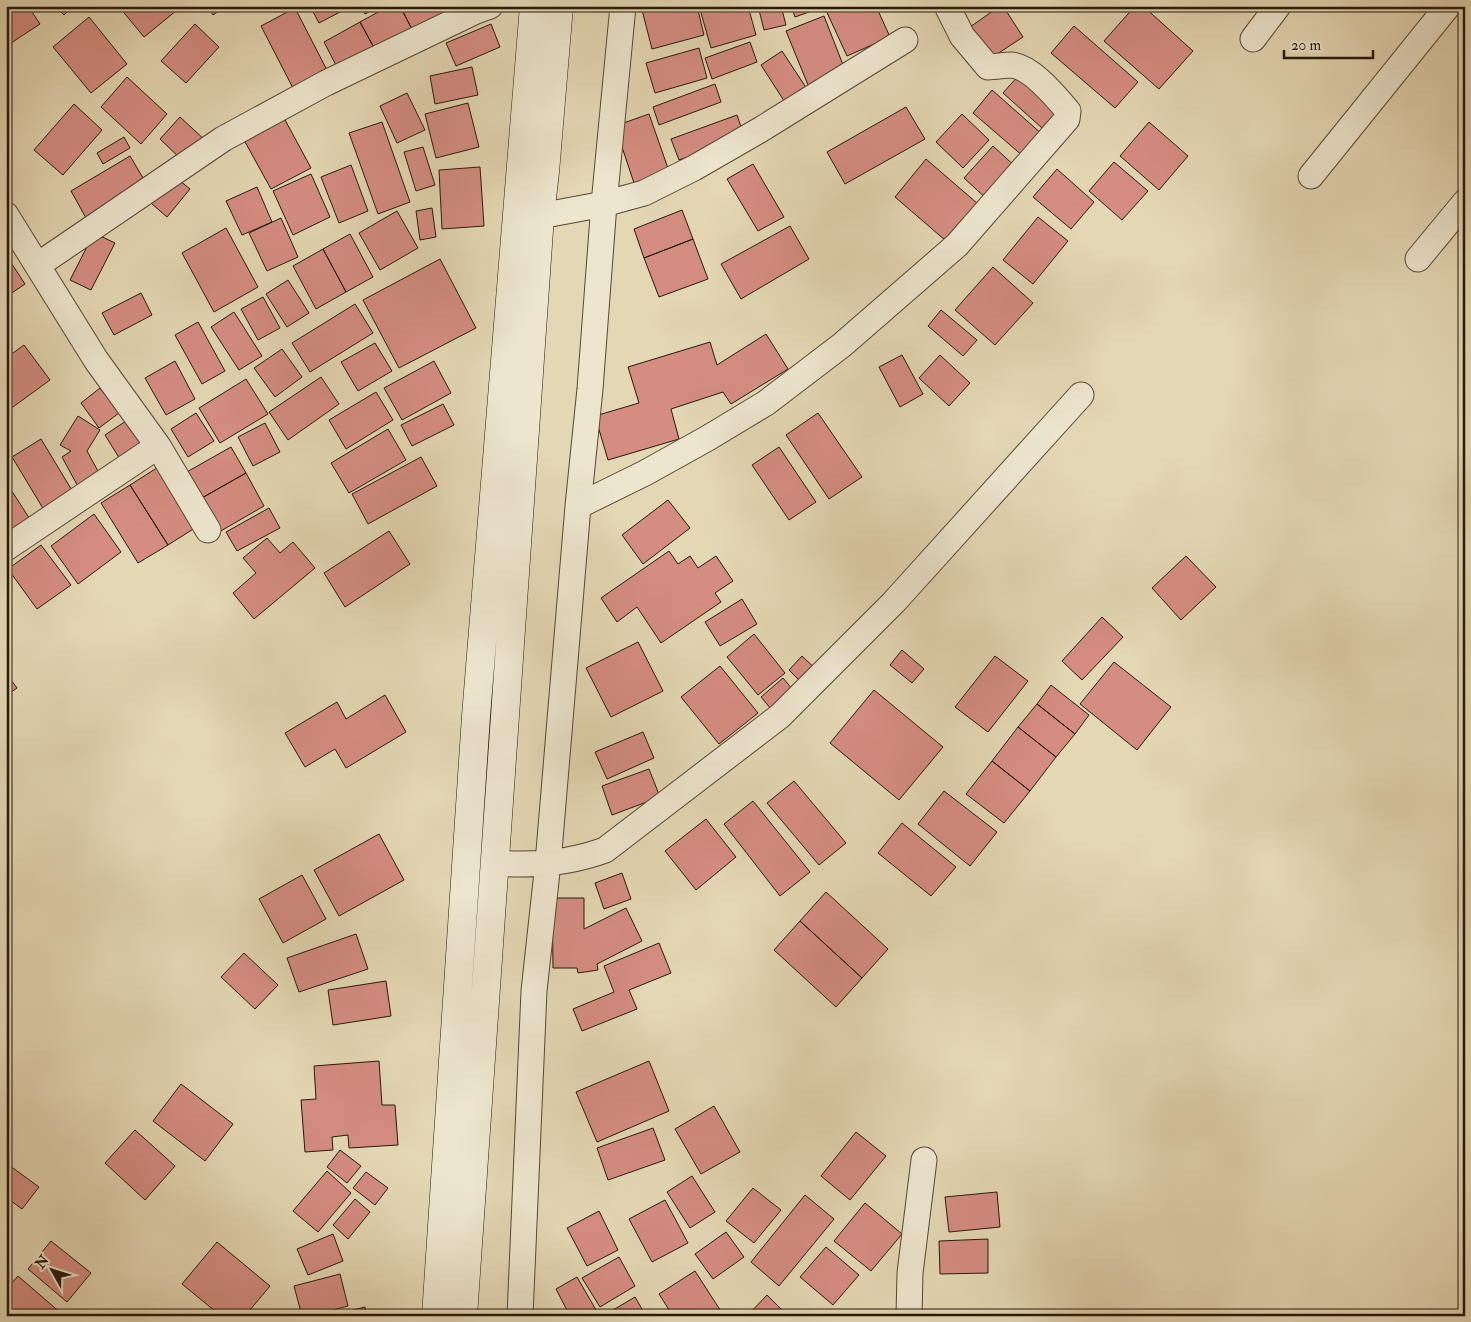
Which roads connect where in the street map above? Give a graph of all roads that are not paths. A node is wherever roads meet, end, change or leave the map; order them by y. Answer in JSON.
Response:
{"nodes":[{"id":1,"x":490,"y":6,"type":"edge"},
{"id":2,"x":534,"y":6,"type":"edge"},
{"id":3,"x":558,"y":6,"type":"edge"},
{"id":4,"x":623,"y":6,"type":"edge"},
{"id":5,"x":947,"y":6,"type":"edge"},
{"id":6,"x":1278,"y":6,"type":"edge"},
{"id":7,"x":1448,"y":6,"type":"edge"},
{"id":8,"x":1253,"y":39,"type":"dead end"},
{"id":9,"x":905,"y":40,"type":"dead end"},
{"id":10,"x":1311,"y":176,"type":"dead end"},
{"id":11,"x":1465,"y":202,"type":"edge"},
{"id":12,"x":574,"y":209,"type":"junction"},
{"id":13,"x":6,"y":215,"type":"edge"},
{"id":14,"x":1418,"y":258,"type":"dead end"},
{"id":15,"x":38,"y":265,"type":"junction"},
{"id":16,"x":522,"y":310,"type":"junction"},
{"id":17,"x":1081,"y":395,"type":"dead end"},
{"id":18,"x":158,"y":446,"type":"junction"},
{"id":19,"x":578,"y":506,"type":"junction"},
{"id":20,"x":208,"y":530,"type":"dead end"},
{"id":21,"x":6,"y":548,"type":"edge"},
{"id":22,"x":544,"y":863,"type":"junction"},
{"id":23,"x":501,"y":864,"type":"junction"},
{"id":24,"x":453,"y":1070,"type":"junction"},
{"id":25,"x":480,"y":1070,"type":"junction"},
{"id":26,"x":924,"y":1160,"type":"dead end"},
{"id":27,"x":455,"y":1299,"type":"edge"},
{"id":28,"x":436,"y":1316,"type":"edge"},
{"id":29,"x":520,"y":1316,"type":"edge"},
{"id":30,"x":909,"y":1316,"type":"edge"}],
"edges":[{"from":1,"to":15,"type":"street"},
{"from":2,"to":16,"type":"main road"},
{"from":3,"to":12,"type":"main road"},
{"from":4,"to":12,"type":"street"},
{"from":5,"to":19,"type":"street"},
{"from":6,"to":8,"type":"street"},
{"from":7,"to":10,"type":"street"},
{"from":9,"to":12,"type":"street"},
{"from":11,"to":14,"type":"street"},
{"from":12,"to":16,"type":"main road"},
{"from":12,"to":19,"type":"street"},
{"from":13,"to":15,"type":"street"},
{"from":15,"to":18,"type":"street"},
{"from":16,"to":23,"type":"main road"},
{"from":16,"to":24,"type":"main road"},
{"from":17,"to":22,"type":"street"},
{"from":18,"to":20,"type":"street"},
{"from":18,"to":21,"type":"street"},
{"from":19,"to":22,"type":"street"},
{"from":22,"to":23,"type":"street"},
{"from":22,"to":29,"type":"street"},
{"from":23,"to":25,"type":"main road"},
{"from":24,"to":25,"type":"main road"},
{"from":24,"to":27,"type":"main road"},
{"from":25,"to":27,"type":"main road"},
{"from":26,"to":30,"type":"street"},
{"from":27,"to":28,"type":"main road"}]}
